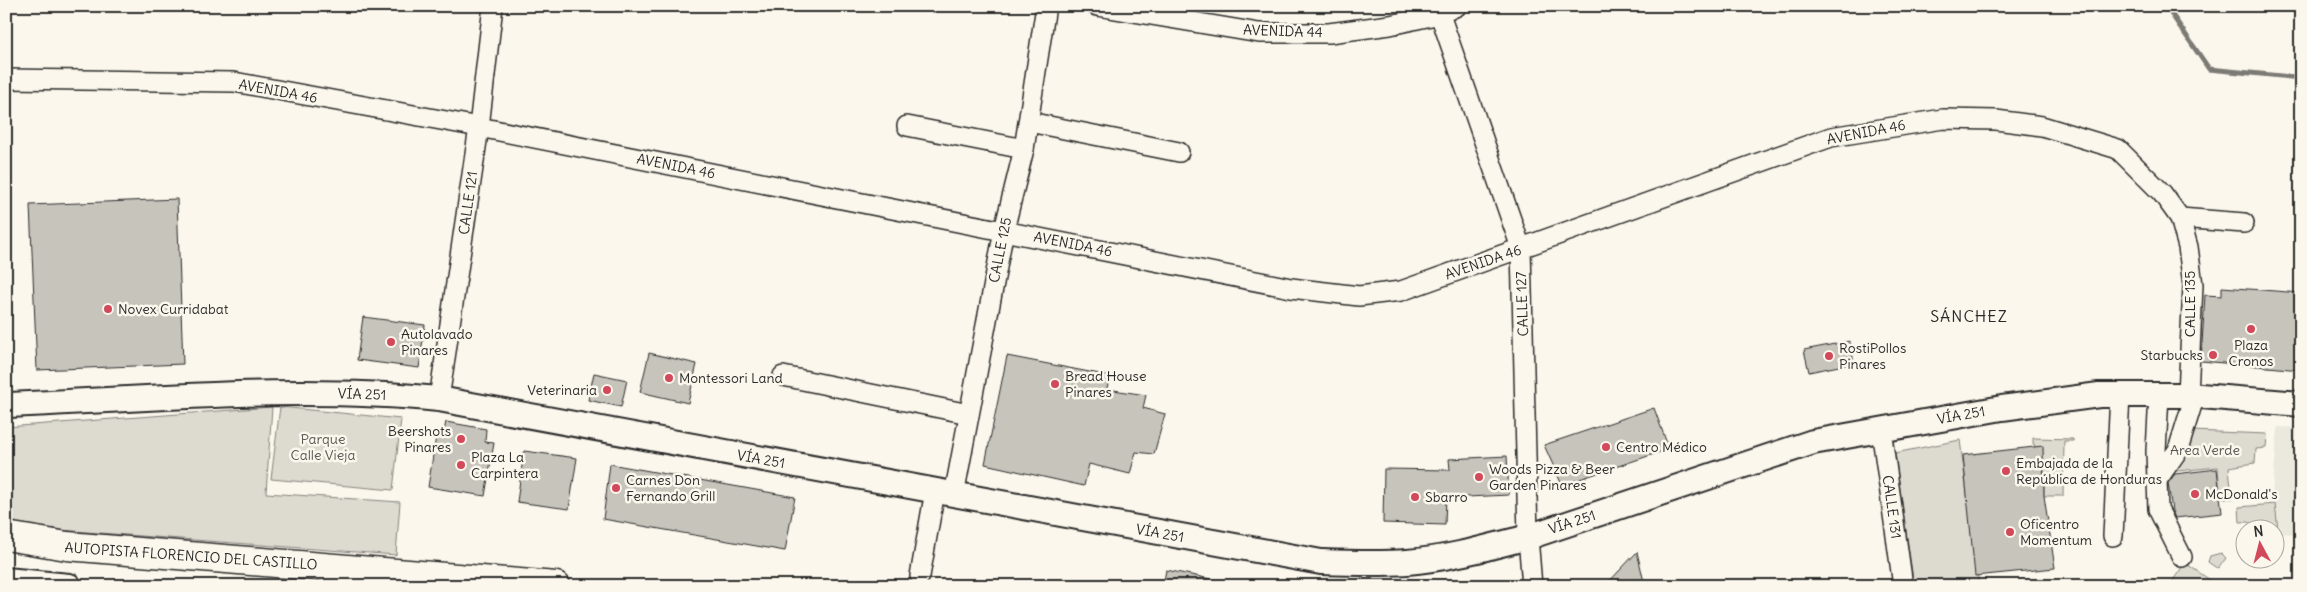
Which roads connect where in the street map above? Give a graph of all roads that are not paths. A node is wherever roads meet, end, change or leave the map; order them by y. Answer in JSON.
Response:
{"nodes":[{"id":1,"x":493,"y":6,"type":"edge"},
{"id":2,"x":1046,"y":6,"type":"edge"},
{"id":3,"x":1097,"y":6,"type":"edge"},
{"id":4,"x":1445,"y":9,"type":"edge"},
{"id":5,"x":6,"y":79,"type":"edge"},
{"id":6,"x":1028,"y":122,"type":"junction"},
{"id":7,"x":907,"y":126,"type":"dead end"},
{"id":8,"x":479,"y":127,"type":"junction"},
{"id":9,"x":1024,"y":149,"type":"junction"},
{"id":10,"x":2118,"y":149,"type":"joint"},
{"id":11,"x":1179,"y":152,"type":"dead end"},
{"id":12,"x":2180,"y":218,"type":"junction"},
{"id":13,"x":2244,"y":223,"type":"dead end"},
{"id":14,"x":1004,"y":230,"type":"junction"},
{"id":15,"x":1521,"y":248,"type":"junction"},
{"id":16,"x":783,"y":376,"type":"dead end"},
{"id":17,"x":2120,"y":395,"type":"junction"},
{"id":18,"x":2159,"y":395,"type":"junction"},
{"id":19,"x":2192,"y":395,"type":"junction"},
{"id":20,"x":439,"y":399,"type":"junction"},
{"id":21,"x":2301,"y":404,"type":"edge"},
{"id":22,"x":6,"y":405,"type":"edge"},
{"id":23,"x":969,"y":414,"type":"junction"},
{"id":24,"x":1881,"y":429,"type":"junction"},
{"id":25,"x":2157,"y":480,"type":"junction"},
{"id":26,"x":945,"y":493,"type":"junction"},
{"id":27,"x":6,"y":536,"type":"edge"},
{"id":28,"x":2113,"y":536,"type":"dead end"},
{"id":29,"x":1528,"y":537,"type":"junction"},
{"id":30,"x":6,"y":542,"type":"edge"},
{"id":31,"x":67,"y":546,"type":"junction"},
{"id":32,"x":2182,"y":557,"type":"dead end"},
{"id":33,"x":920,"y":576,"type":"dead end"},
{"id":34,"x":6,"y":580,"type":"edge"},
{"id":35,"x":69,"y":586,"type":"edge"},
{"id":36,"x":556,"y":586,"type":"edge"},
{"id":37,"x":1532,"y":586,"type":"edge"},
{"id":38,"x":1903,"y":586,"type":"edge"}],
"edges":[{"from":1,"to":8,"type":"street","name":"CALLE 121"},
{"from":2,"to":6,"type":"street","name":"CALLE 125"},
{"from":3,"to":4,"type":"street","name":"AVENIDA 44"},
{"from":4,"to":15,"type":"street","name":"CALLE 127"},
{"from":5,"to":8,"type":"street","name":"AVENIDA 46"},
{"from":6,"to":9,"type":"street","name":"CALLE 125"},
{"from":6,"to":11,"type":"street"},
{"from":7,"to":9,"type":"street"},
{"from":8,"to":14,"type":"street","name":"AVENIDA 46"},
{"from":8,"to":20,"type":"street","name":"CALLE 121"},
{"from":9,"to":14,"type":"street","name":"CALLE 125"},
{"from":10,"to":12,"type":"street","name":"CALLE 135"},
{"from":10,"to":15,"type":"street","name":"AVENIDA 46"},
{"from":12,"to":13,"type":"street"},
{"from":12,"to":19,"type":"street","name":"CALLE 135"},
{"from":14,"to":15,"type":"street","name":"AVENIDA 46"},
{"from":14,"to":23,"type":"street","name":"CALLE 125"},
{"from":15,"to":29,"type":"street","name":"CALLE 127"},
{"from":16,"to":23,"type":"street"},
{"from":17,"to":18,"type":"main road","name":"VÍA 251"},
{"from":17,"to":24,"type":"main road","name":"VÍA 251"},
{"from":17,"to":28,"type":"street"},
{"from":18,"to":19,"type":"main road","name":"VÍA 251"},
{"from":18,"to":25,"type":"street"},
{"from":19,"to":21,"type":"main road","name":"VÍA 251"},
{"from":19,"to":25,"type":"street","name":"CALLE 135"},
{"from":20,"to":22,"type":"main road","name":"VÍA 251"},
{"from":20,"to":26,"type":"main road","name":"VÍA 251"},
{"from":23,"to":26,"type":"street","name":"CALLE 125"},
{"from":24,"to":29,"type":"main road","name":"VÍA 251"},
{"from":24,"to":38,"type":"street","name":"CALLE 131"},
{"from":25,"to":32,"type":"street"},
{"from":26,"to":29,"type":"main road","name":"VÍA 251"},
{"from":26,"to":33,"type":"street","name":"CALLE 125"},
{"from":27,"to":31,"type":"highway"},
{"from":29,"to":37,"type":"street","name":"CALLE 127"},
{"from":30,"to":31,"type":"main road","name":"AUTOPISTA FLORENCIO DEL CASTILLO"},
{"from":31,"to":36,"type":"highway","name":"AUTOPISTA FLORENCIO DEL CASTILLO"},
{"from":34,"to":35,"type":"main road"}]}
